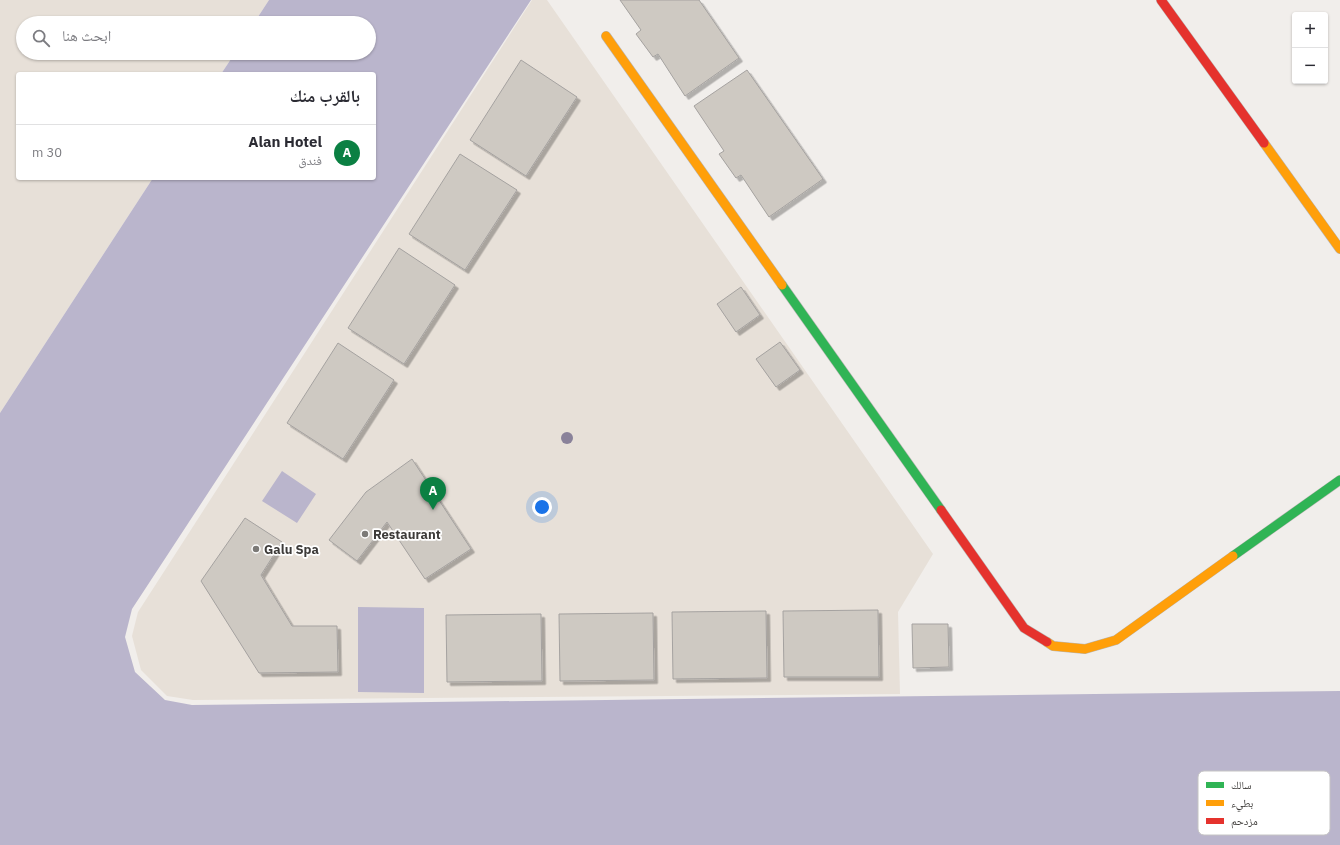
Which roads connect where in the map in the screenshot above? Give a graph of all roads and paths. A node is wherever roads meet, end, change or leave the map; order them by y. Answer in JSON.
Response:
{"nodes":[{"id":1,"x":1161,"y":0,"type":"edge"},
{"id":2,"x":606,"y":36,"type":"dead end"},
{"id":3,"x":1340,"y":249,"type":"edge"},
{"id":4,"x":1340,"y":480,"type":"edge"}],
"edges":[{"from":1,"to":3,"type":"street"},
{"from":2,"to":4,"type":"street"}]}
